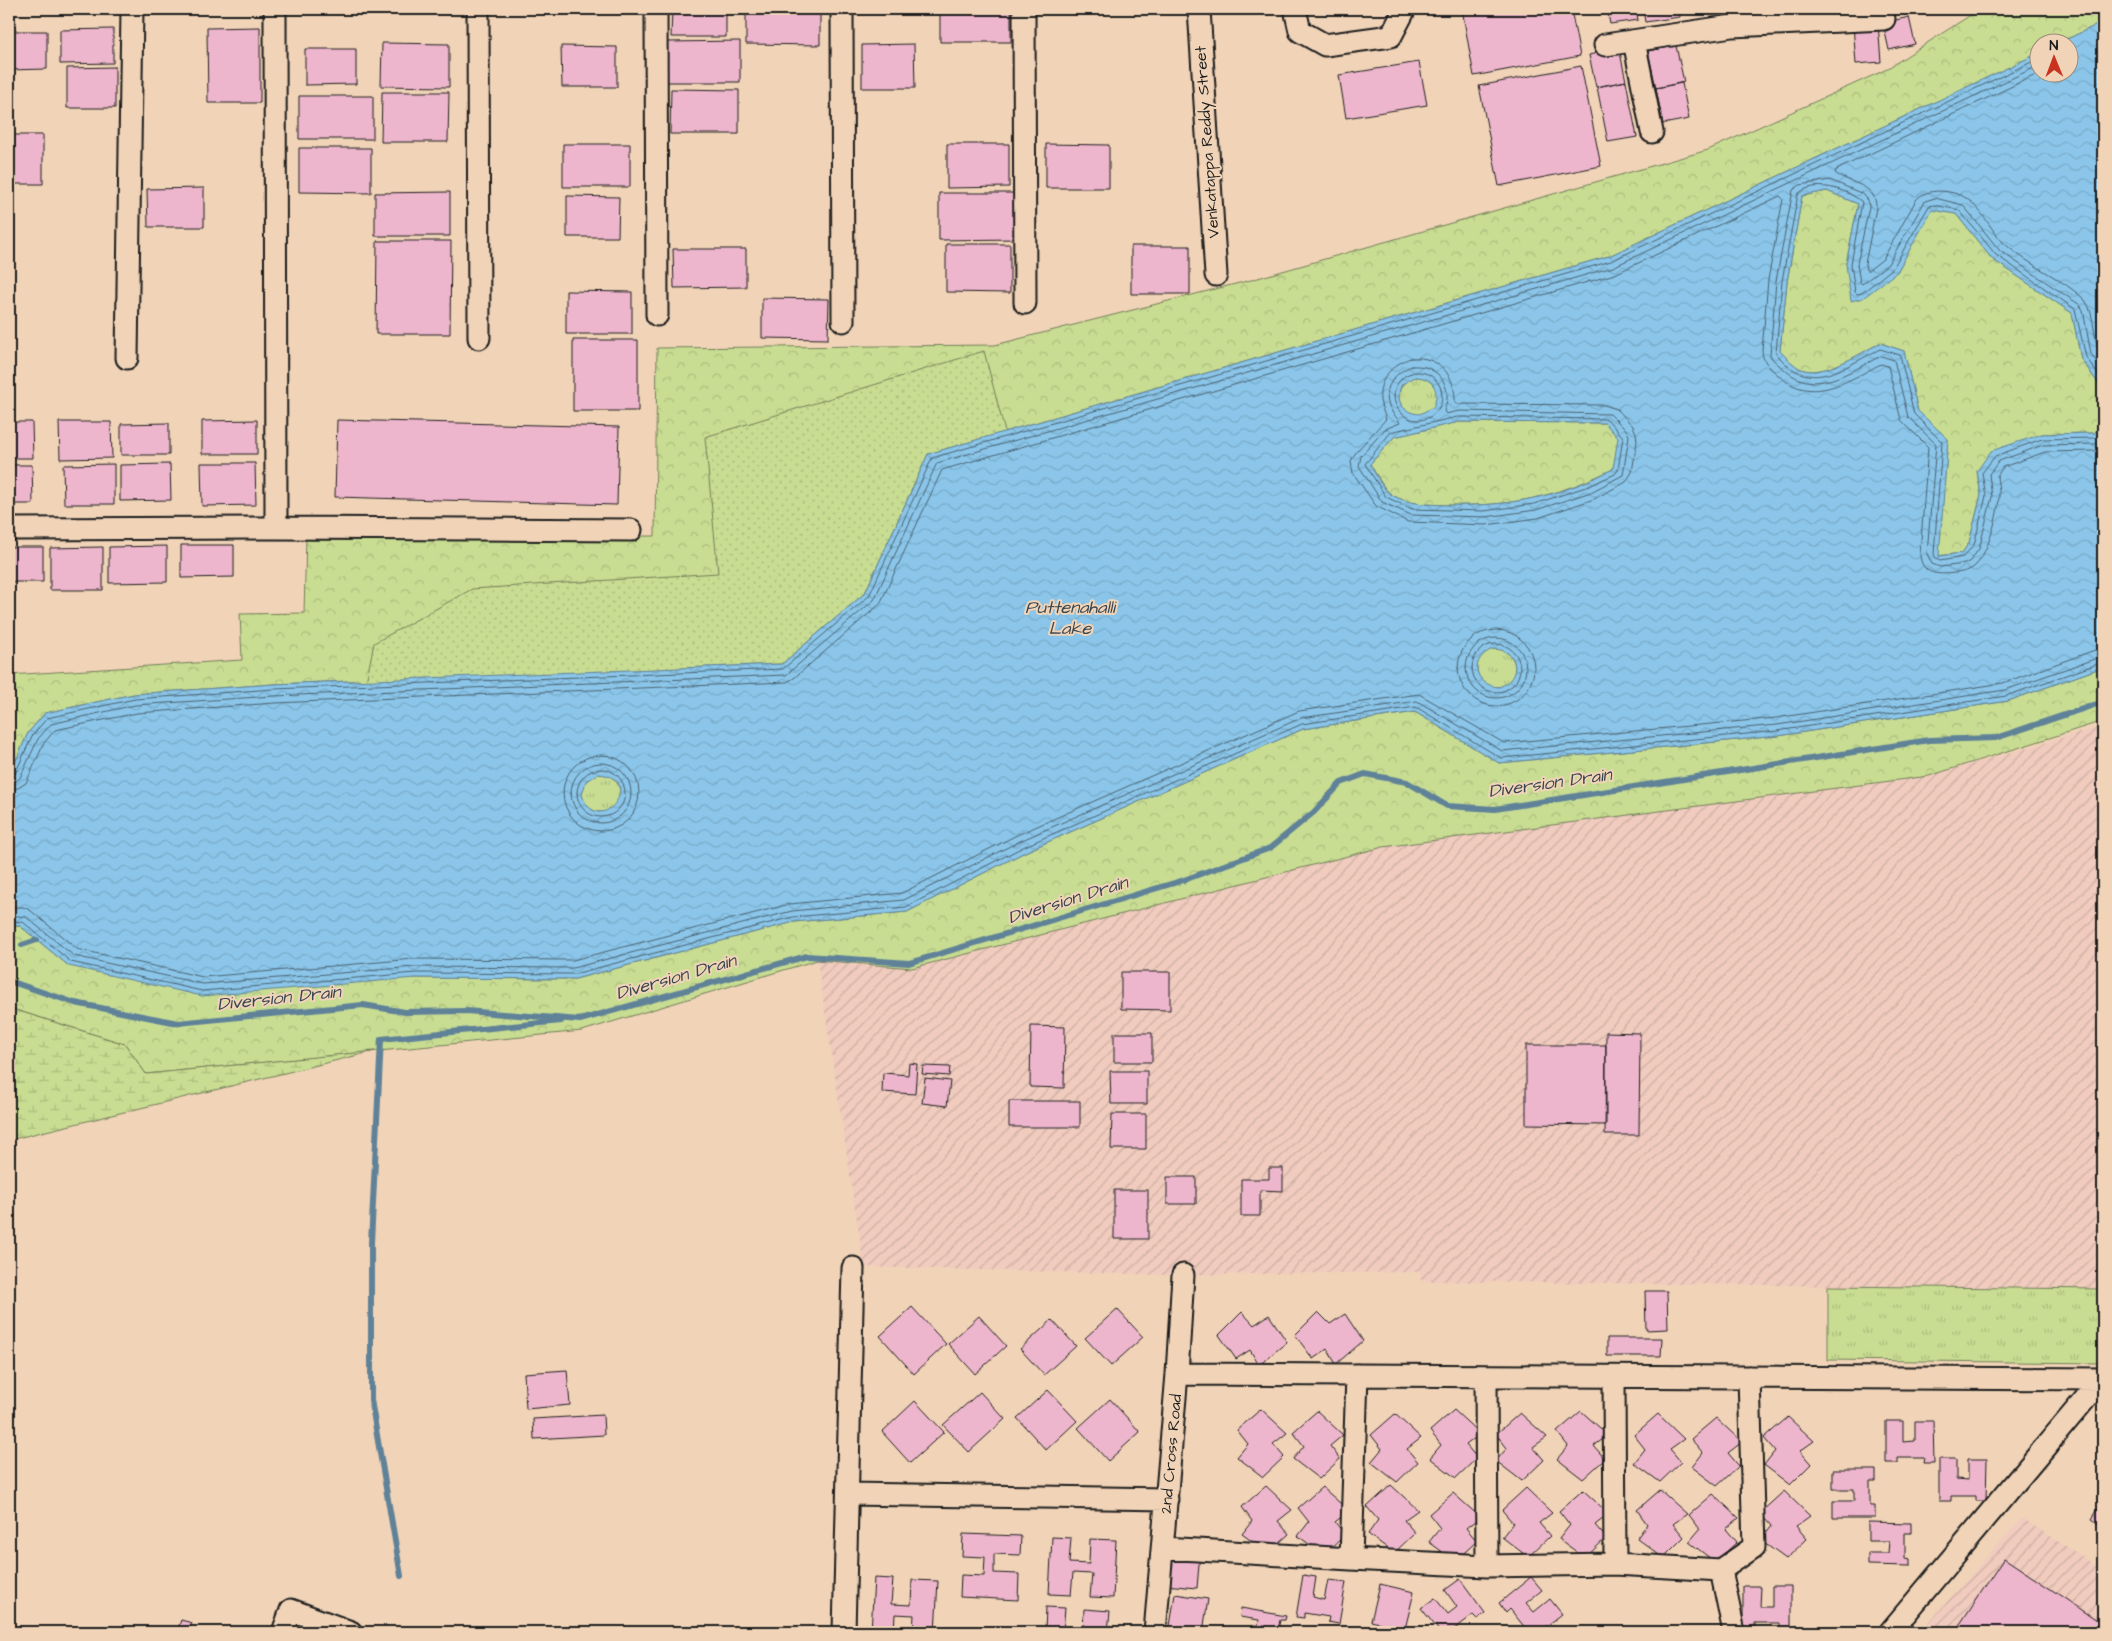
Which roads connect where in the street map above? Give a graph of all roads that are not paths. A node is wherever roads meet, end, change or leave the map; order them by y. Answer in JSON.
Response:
{"nodes":[{"id":1,"x":132,"y":9,"type":"edge"},
{"id":2,"x":275,"y":9,"type":"edge"},
{"id":3,"x":478,"y":9,"type":"edge"},
{"id":4,"x":656,"y":9,"type":"edge"},
{"id":5,"x":842,"y":9,"type":"edge"},
{"id":6,"x":1024,"y":9,"type":"edge"},
{"id":7,"x":1199,"y":9,"type":"edge"},
{"id":8,"x":1296,"y":9,"type":"edge"},
{"id":9,"x":1402,"y":9,"type":"edge"},
{"id":10,"x":1882,"y":9,"type":"edge"},
{"id":11,"x":1634,"y":41,"type":"junction"},
{"id":12,"x":1605,"y":45,"type":"dead end"},
{"id":13,"x":1652,"y":132,"type":"dead end"},
{"id":14,"x":1216,"y":275,"type":"dead end"},
{"id":15,"x":1025,"y":303,"type":"dead end"},
{"id":16,"x":657,"y":315,"type":"dead end"},
{"id":17,"x":843,"y":322,"type":"dead end"},
{"id":18,"x":479,"y":338,"type":"dead end"},
{"id":19,"x":127,"y":358,"type":"dead end"},
{"id":20,"x":276,"y":528,"type":"junction"},
{"id":21,"x":9,"y":529,"type":"edge"},
{"id":22,"x":631,"y":530,"type":"dead end"},
{"id":23,"x":853,"y":1268,"type":"dead end"},
{"id":24,"x":1184,"y":1275,"type":"dead end"},
{"id":25,"x":1178,"y":1374,"type":"junction"},
{"id":26,"x":1357,"y":1375,"type":"junction"},
{"id":27,"x":1486,"y":1376,"type":"junction"},
{"id":28,"x":1614,"y":1377,"type":"junction"},
{"id":29,"x":1749,"y":1378,"type":"junction"},
{"id":30,"x":848,"y":1494,"type":"junction"},
{"id":31,"x":1167,"y":1499,"type":"junction"},
{"id":32,"x":1163,"y":1548,"type":"junction"},
{"id":33,"x":1351,"y":1559,"type":"junction"},
{"id":34,"x":1615,"y":1564,"type":"junction"},
{"id":35,"x":1487,"y":1566,"type":"junction"},
{"id":36,"x":1721,"y":1570,"type":"junction"},
{"id":37,"x":283,"y":1632,"type":"edge"},
{"id":38,"x":350,"y":1632,"type":"edge"},
{"id":39,"x":844,"y":1632,"type":"edge"},
{"id":40,"x":1155,"y":1632,"type":"edge"},
{"id":41,"x":1734,"y":1632,"type":"edge"},
{"id":42,"x":1890,"y":1632,"type":"edge"}],
"edges":[{"from":1,"to":19,"type":"street"},
{"from":2,"to":20,"type":"street"},
{"from":3,"to":18,"type":"street"},
{"from":4,"to":16,"type":"street"},
{"from":5,"to":17,"type":"street"},
{"from":6,"to":15,"type":"street"},
{"from":7,"to":14,"type":"street","name":"Venkatappa Reddy Street"},
{"from":8,"to":9,"type":"street"},
{"from":10,"to":11,"type":"street"},
{"from":11,"to":12,"type":"street"},
{"from":11,"to":13,"type":"street"},
{"from":20,"to":21,"type":"street"},
{"from":20,"to":22,"type":"street"},
{"from":23,"to":30,"type":"street"},
{"from":24,"to":25,"type":"street","name":"2nd Cross Road"},
{"from":25,"to":26,"type":"street"},
{"from":25,"to":31,"type":"street","name":"2nd Cross Road"},
{"from":26,"to":27,"type":"street"},
{"from":26,"to":33,"type":"street"},
{"from":27,"to":28,"type":"street"},
{"from":27,"to":35,"type":"street"},
{"from":28,"to":29,"type":"street"},
{"from":28,"to":34,"type":"street"},
{"from":29,"to":36,"type":"street"},
{"from":29,"to":42,"type":"street"},
{"from":30,"to":31,"type":"street"},
{"from":30,"to":39,"type":"street"},
{"from":31,"to":32,"type":"street","name":"2nd Cross Road"},
{"from":32,"to":33,"type":"street"},
{"from":32,"to":40,"type":"street","name":"2nd Cross Road"},
{"from":33,"to":35,"type":"street"},
{"from":34,"to":35,"type":"street"},
{"from":34,"to":36,"type":"street"},
{"from":36,"to":41,"type":"street"},
{"from":37,"to":38,"type":"street"}]}
